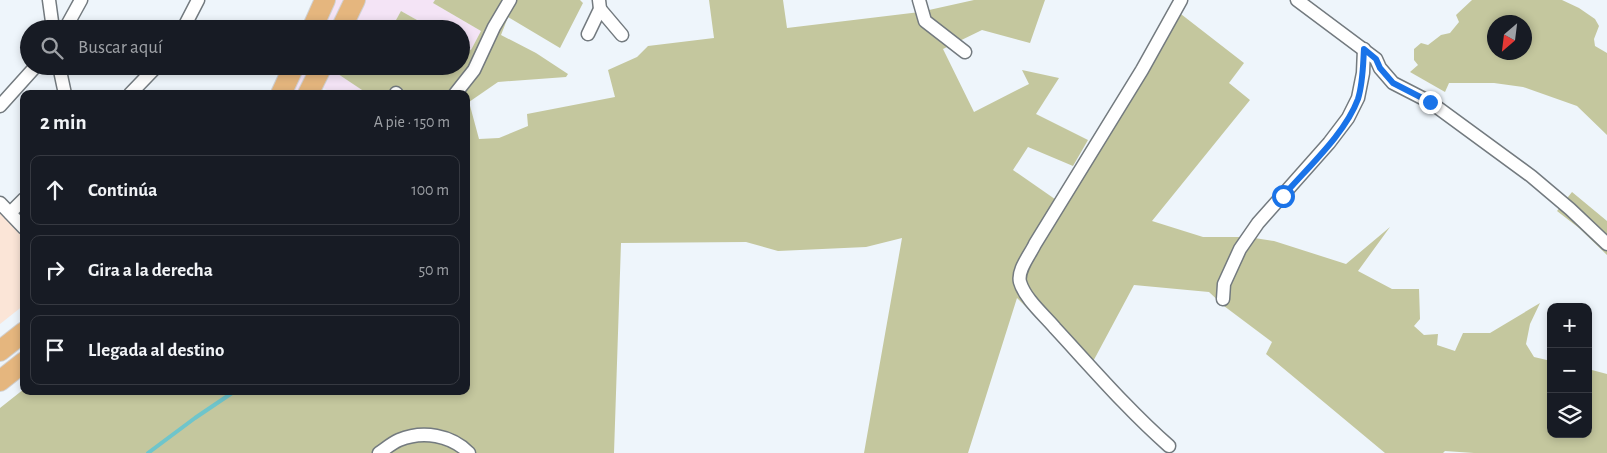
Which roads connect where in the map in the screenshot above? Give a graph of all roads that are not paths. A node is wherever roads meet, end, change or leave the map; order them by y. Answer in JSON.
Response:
{"nodes":[{"id":1,"x":49,"y":0,"type":"edge"},
{"id":2,"x":81,"y":0,"type":"edge"},
{"id":3,"x":198,"y":0,"type":"edge"},
{"id":4,"x":325,"y":0,"type":"edge"},
{"id":5,"x":355,"y":0,"type":"edge"},
{"id":6,"x":510,"y":0,"type":"edge"},
{"id":7,"x":919,"y":0,"type":"edge"},
{"id":8,"x":1181,"y":0,"type":"edge"},
{"id":9,"x":1297,"y":0,"type":"edge"},
{"id":10,"x":599,"y":5,"type":"edge"},
{"id":11,"x":52,"y":20,"type":"edge"},
{"id":12,"x":70,"y":20,"type":"edge"},
{"id":13,"x":188,"y":20,"type":"edge"},
{"id":14,"x":316,"y":20,"type":"edge"},
{"id":15,"x":345,"y":20,"type":"edge"},
{"id":16,"x":588,"y":34,"type":"dead end"},
{"id":17,"x":622,"y":35,"type":"dead end"},
{"id":18,"x":1364,"y":49,"type":"junction"},
{"id":19,"x":965,"y":52,"type":"dead end"},
{"id":20,"x":28,"y":75,"type":"edge"},
{"id":21,"x":62,"y":75,"type":"edge"},
{"id":22,"x":148,"y":75,"type":"edge"},
{"id":23,"x":290,"y":75,"type":"edge"},
{"id":24,"x":318,"y":75,"type":"edge"},
{"id":25,"x":64,"y":90,"type":"edge"},
{"id":26,"x":134,"y":90,"type":"edge"},
{"id":27,"x":283,"y":90,"type":"edge"},
{"id":28,"x":310,"y":90,"type":"edge"},
{"id":29,"x":458,"y":90,"type":"edge"},
{"id":30,"x":0,"y":106,"type":"edge"},
{"id":31,"x":0,"y":203,"type":"edge"},
{"id":32,"x":20,"y":203,"type":"edge"},
{"id":33,"x":10,"y":213,"type":"junction"},
{"id":34,"x":20,"y":224,"type":"edge"},
{"id":35,"x":1607,"y":244,"type":"edge"},
{"id":36,"x":1223,"y":299,"type":"dead end"},
{"id":37,"x":20,"y":335,"type":"edge"},
{"id":38,"x":0,"y":351,"type":"edge"},
{"id":39,"x":20,"y":365,"type":"edge"},
{"id":40,"x":0,"y":381,"type":"edge"},
{"id":41,"x":1170,"y":446,"type":"dead end"},
{"id":42,"x":378,"y":453,"type":"edge"},
{"id":43,"x":469,"y":453,"type":"edge"}],
"edges":[{"from":1,"to":11,"type":"street"},
{"from":2,"to":12,"type":"street"},
{"from":3,"to":13,"type":"street"},
{"from":4,"to":14,"type":"main road"},
{"from":5,"to":15,"type":"main road"},
{"from":6,"to":29,"type":"street"},
{"from":7,"to":19,"type":"street"},
{"from":8,"to":41,"type":"street"},
{"from":9,"to":18,"type":"street"},
{"from":10,"to":16,"type":"street"},
{"from":10,"to":17,"type":"street"},
{"from":18,"to":35,"type":"street"},
{"from":18,"to":36,"type":"street"},
{"from":20,"to":30,"type":"street"},
{"from":21,"to":25,"type":"street"},
{"from":22,"to":26,"type":"street"},
{"from":23,"to":27,"type":"main road"},
{"from":24,"to":28,"type":"main road"},
{"from":31,"to":33,"type":"street"},
{"from":32,"to":33,"type":"street"},
{"from":33,"to":34,"type":"street"},
{"from":37,"to":38,"type":"main road"},
{"from":39,"to":40,"type":"main road"},
{"from":42,"to":43,"type":"street"}]}
